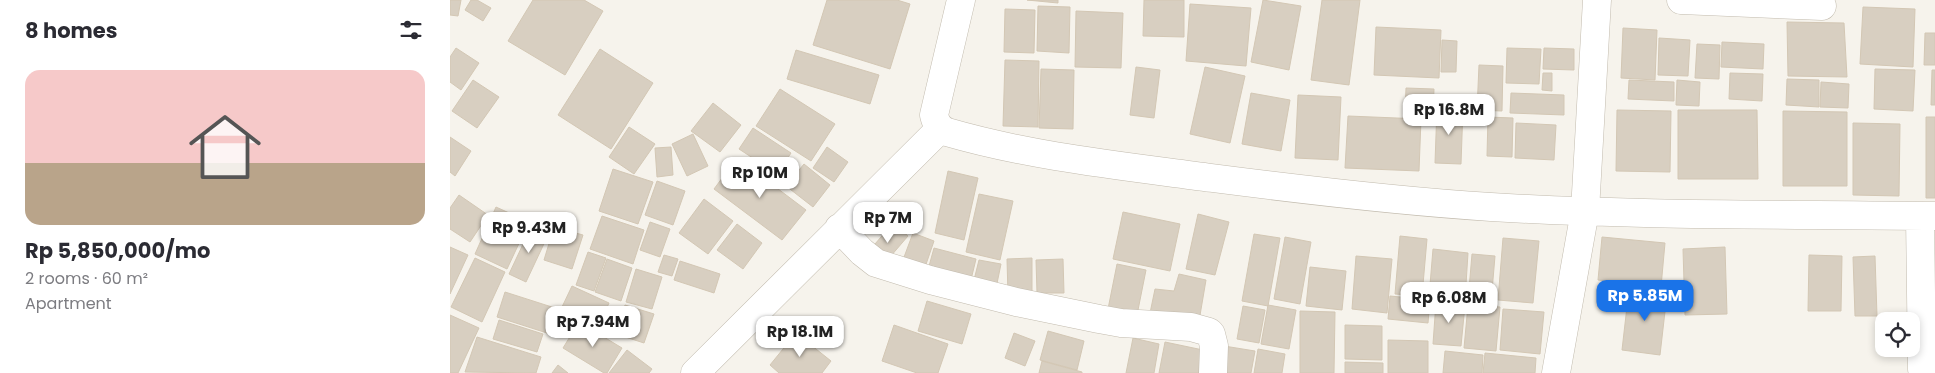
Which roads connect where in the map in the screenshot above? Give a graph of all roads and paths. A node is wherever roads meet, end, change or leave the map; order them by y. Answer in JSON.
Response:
{"nodes":[{"id":1,"x":961,"y":0,"type":"edge"},
{"id":2,"x":1597,"y":0,"type":"edge"},
{"id":3,"x":1681,"y":0,"type":"edge"},
{"id":4,"x":1822,"y":6,"type":"dead end"},
{"id":5,"x":940,"y":129,"type":"junction"},
{"id":6,"x":1585,"y":211,"type":"junction"},
{"id":7,"x":1927,"y":216,"type":"edge"},
{"id":8,"x":839,"y":228,"type":"junction"},
{"id":9,"x":1935,"y":368,"type":"edge"},
{"id":10,"x":695,"y":373,"type":"edge"},
{"id":11,"x":1213,"y":373,"type":"edge"},
{"id":12,"x":1556,"y":373,"type":"edge"}],
"edges":[{"from":1,"to":5,"type":"street"},
{"from":2,"to":6,"type":"street"},
{"from":3,"to":4,"type":"street"},
{"from":5,"to":6,"type":"street"},
{"from":5,"to":8,"type":"street"},
{"from":6,"to":7,"type":"street"},
{"from":6,"to":12,"type":"street"},
{"from":7,"to":9,"type":"street"},
{"from":8,"to":10,"type":"street"},
{"from":8,"to":11,"type":"street"}]}
